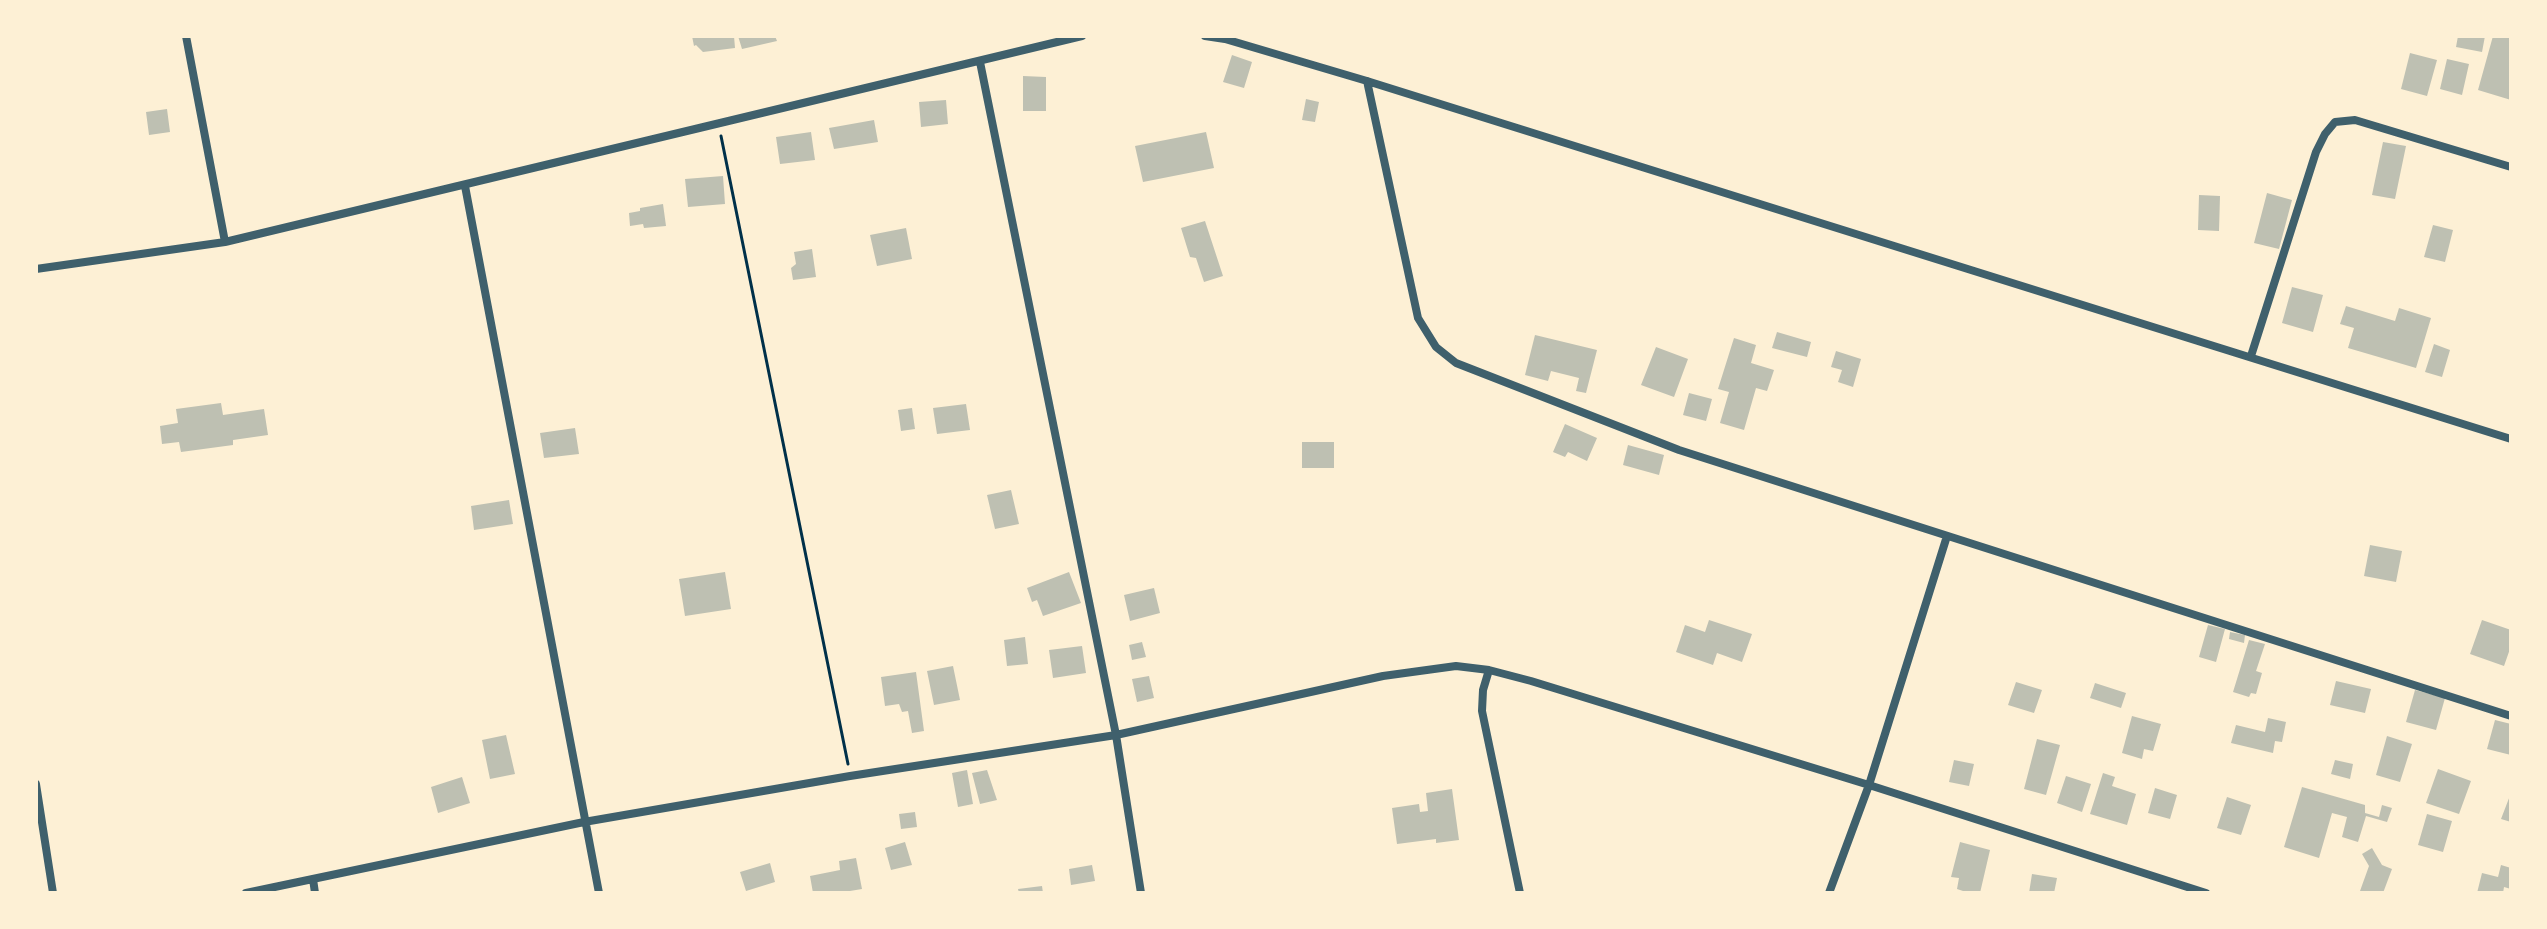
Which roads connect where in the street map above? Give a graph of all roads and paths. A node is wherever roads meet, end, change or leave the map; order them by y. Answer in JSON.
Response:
{"nodes":[{"id":1,"x":186,"y":36,"type":"edge"},
{"id":2,"x":1082,"y":36,"type":"edge"},
{"id":3,"x":1205,"y":36,"type":"edge"},
{"id":4,"x":980,"y":62,"type":"junction"},
{"id":5,"x":1367,"y":81,"type":"junction"},
{"id":6,"x":719,"y":124,"type":"junction"},
{"id":7,"x":2511,"y":167,"type":"edge"},
{"id":8,"x":465,"y":186,"type":"junction"},
{"id":9,"x":225,"y":242,"type":"junction"},
{"id":10,"x":36,"y":269,"type":"edge"},
{"id":11,"x":2251,"y":356,"type":"junction"},
{"id":12,"x":2511,"y":439,"type":"edge"},
{"id":13,"x":1947,"y":536,"type":"junction"},
{"id":14,"x":1489,"y":670,"type":"junction"},
{"id":15,"x":2511,"y":716,"type":"edge"},
{"id":16,"x":1116,"y":735,"type":"junction"},
{"id":17,"x":850,"y":776,"type":"junction"},
{"id":18,"x":36,"y":784,"type":"edge"},
{"id":19,"x":1869,"y":785,"type":"junction"},
{"id":20,"x":584,"y":822,"type":"junction"},
{"id":21,"x":313,"y":879,"type":"junction"},
{"id":22,"x":53,"y":893,"type":"edge"},
{"id":23,"x":246,"y":893,"type":"edge"},
{"id":24,"x":315,"y":893,"type":"edge"},
{"id":25,"x":599,"y":893,"type":"edge"},
{"id":26,"x":1141,"y":893,"type":"edge"},
{"id":27,"x":1520,"y":893,"type":"edge"},
{"id":28,"x":1829,"y":893,"type":"edge"},
{"id":29,"x":2206,"y":893,"type":"edge"}],
"edges":[{"from":1,"to":9,"type":"street"},
{"from":2,"to":4,"type":"street"},
{"from":3,"to":5,"type":"street"},
{"from":4,"to":6,"type":"street"},
{"from":4,"to":16,"type":"street"},
{"from":5,"to":11,"type":"street"},
{"from":5,"to":13,"type":"street"},
{"from":6,"to":8,"type":"street"},
{"from":6,"to":17,"type":"path"},
{"from":7,"to":11,"type":"street"},
{"from":8,"to":9,"type":"street"},
{"from":8,"to":20,"type":"street"},
{"from":9,"to":10,"type":"street"},
{"from":11,"to":12,"type":"street"},
{"from":13,"to":15,"type":"street"},
{"from":13,"to":19,"type":"street"},
{"from":14,"to":16,"type":"street"},
{"from":14,"to":19,"type":"street"},
{"from":14,"to":27,"type":"street"},
{"from":16,"to":17,"type":"street"},
{"from":16,"to":26,"type":"street"},
{"from":17,"to":20,"type":"street"},
{"from":18,"to":22,"type":"street"},
{"from":19,"to":28,"type":"street"},
{"from":19,"to":29,"type":"street"},
{"from":20,"to":21,"type":"street"},
{"from":20,"to":25,"type":"street"},
{"from":21,"to":23,"type":"street"},
{"from":21,"to":24,"type":"street"}]}
